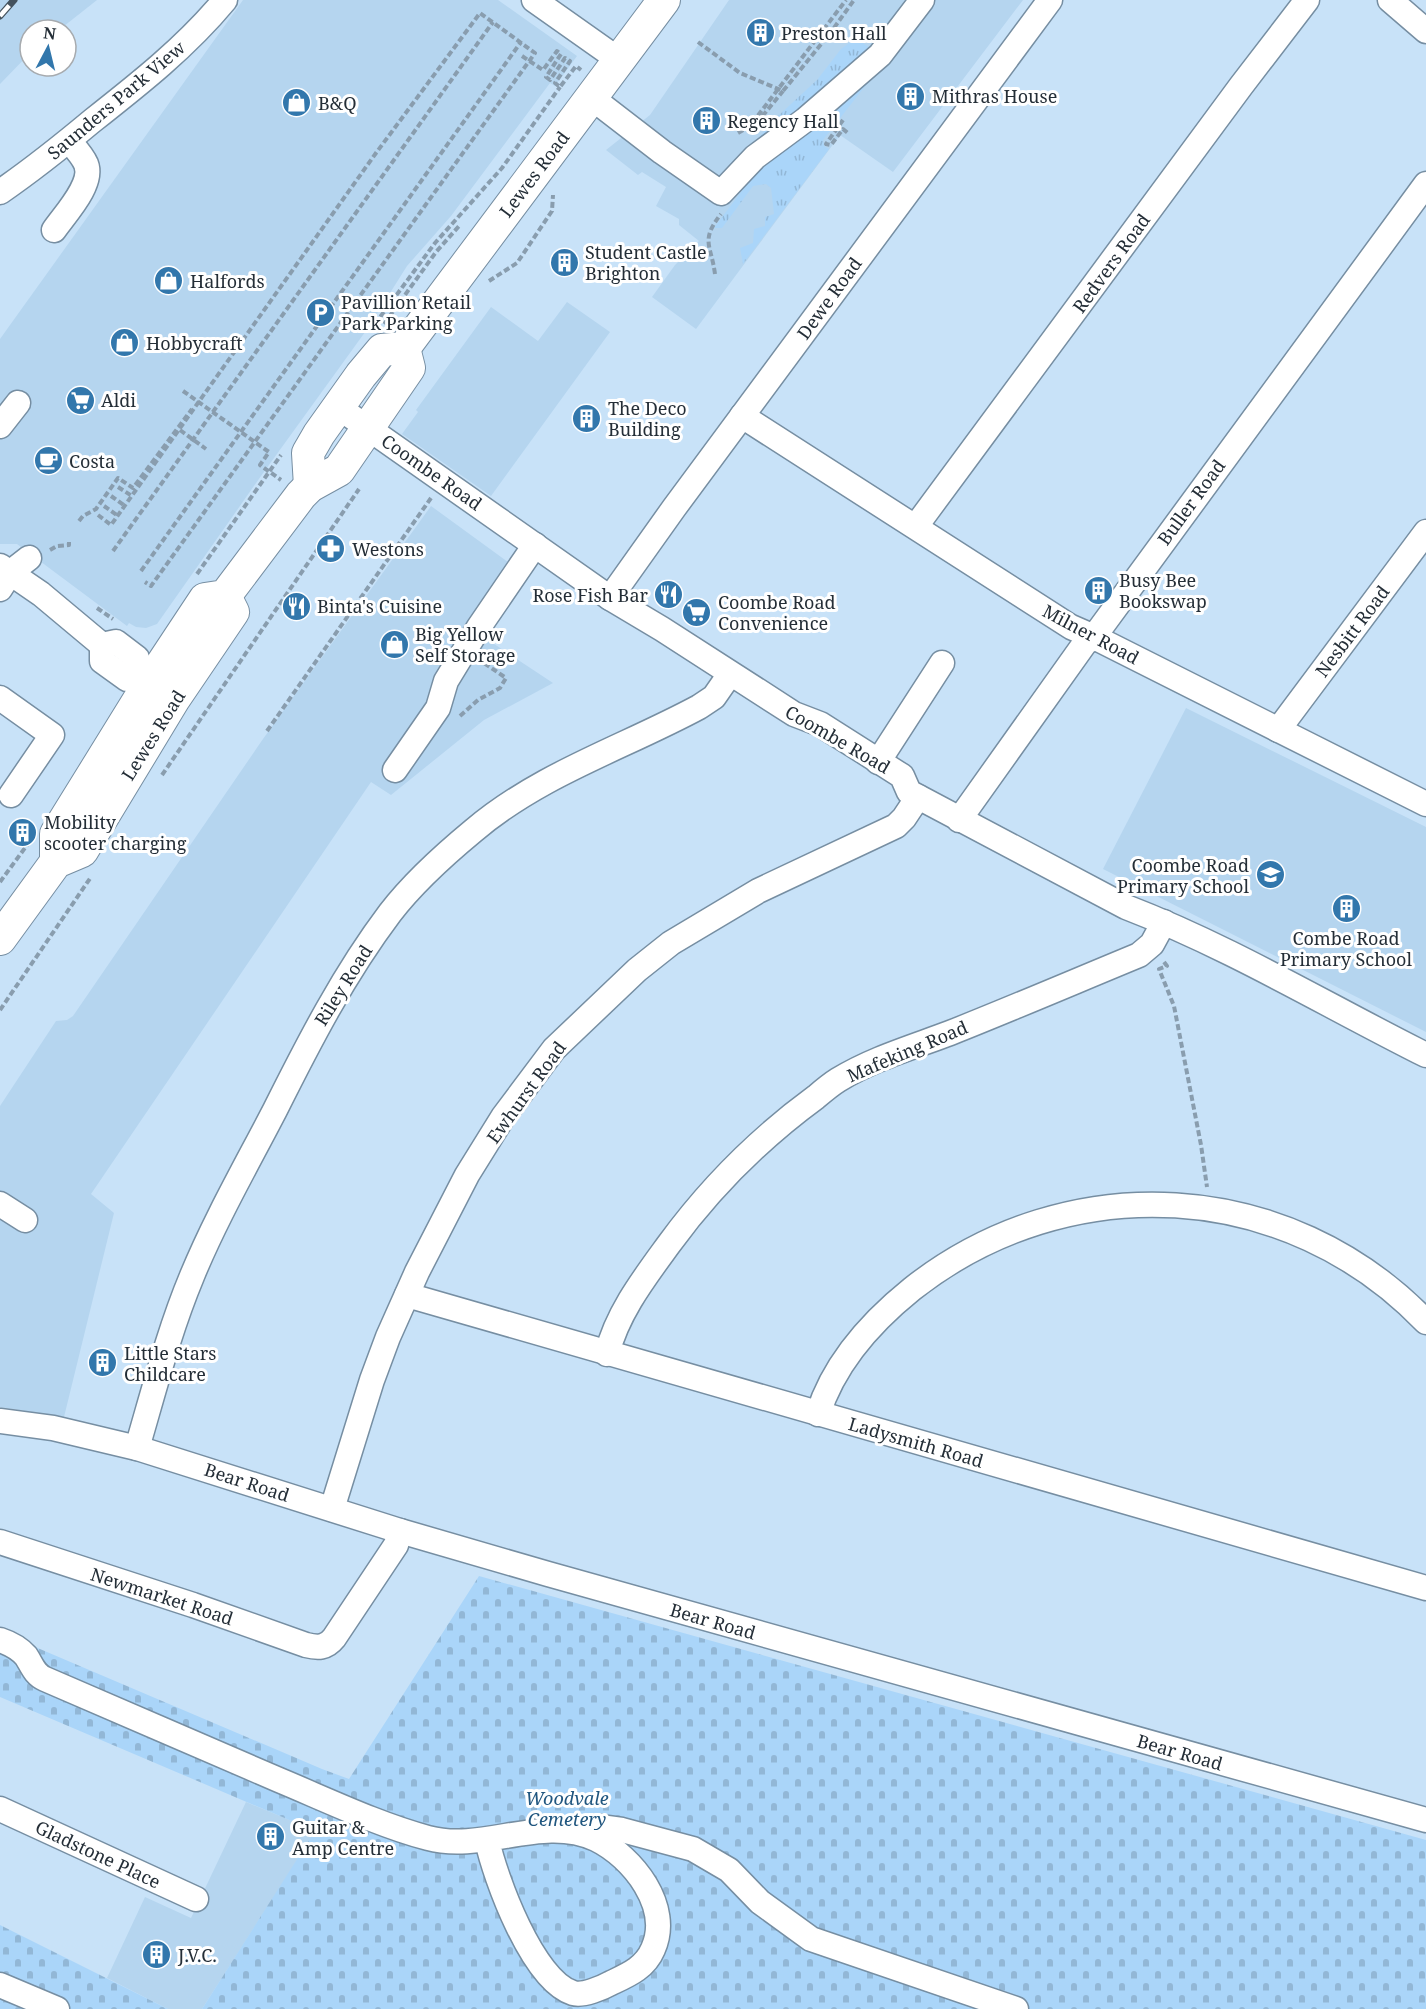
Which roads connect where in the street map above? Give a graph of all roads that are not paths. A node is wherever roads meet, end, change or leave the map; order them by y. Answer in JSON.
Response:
{"nodes":[{"id":1,"x":225,"y":0,"type":"edge"},
{"id":2,"x":534,"y":0,"type":"edge"},
{"id":3,"x":664,"y":0,"type":"edge"},
{"id":4,"x":922,"y":0,"type":"edge"},
{"id":5,"x":1050,"y":0,"type":"edge"},
{"id":6,"x":1307,"y":0,"type":"edge"},
{"id":7,"x":1390,"y":0,"type":"edge"},
{"id":8,"x":1426,"y":31,"type":"edge"},
{"id":9,"x":604,"y":81,"type":"junction"},
{"id":10,"x":69,"y":141,"type":"junction"},
{"id":11,"x":1426,"y":184,"type":"edge"},
{"id":12,"x":0,"y":192,"type":"edge"},
{"id":13,"x":54,"y":230,"type":"dead end"},
{"id":14,"x":404,"y":348,"type":"junction"},
{"id":15,"x":18,"y":403,"type":"dead end"},
{"id":16,"x":338,"y":406,"type":"junction"},
{"id":17,"x":742,"y":416,"type":"junction"},
{"id":18,"x":0,"y":426,"type":"edge"},
{"id":19,"x":369,"y":428,"type":"junction"},
{"id":20,"x":310,"y":486,"type":"junction"},
{"id":21,"x":916,"y":526,"type":"junction"},
{"id":22,"x":1426,"y":532,"type":"edge"},
{"id":23,"x":535,"y":545,"type":"junction"},
{"id":24,"x":0,"y":547,"type":"edge"},
{"id":25,"x":17,"y":568,"type":"edge"},
{"id":26,"x":610,"y":598,"type":"junction"},
{"id":27,"x":1094,"y":636,"type":"junction"},
{"id":28,"x":942,"y":663,"type":"dead end"},
{"id":29,"x":730,"y":674,"type":"junction"},
{"id":30,"x":155,"y":685,"type":"junction"},
{"id":31,"x":0,"y":698,"type":"edge"},
{"id":32,"x":1278,"y":730,"type":"junction"},
{"id":33,"x":878,"y":762,"type":"junction"},
{"id":34,"x":395,"y":770,"type":"dead end"},
{"id":35,"x":11,"y":795,"type":"dead end"},
{"id":36,"x":918,"y":797,"type":"junction"},
{"id":37,"x":1426,"y":804,"type":"edge"},
{"id":38,"x":958,"y":820,"type":"junction"},
{"id":39,"x":1164,"y":922,"type":"junction"},
{"id":40,"x":0,"y":939,"type":"edge"},
{"id":41,"x":1426,"y":1055,"type":"edge"},
{"id":42,"x":0,"y":1203,"type":"edge"},
{"id":43,"x":24,"y":1220,"type":"dead end"},
{"id":44,"x":407,"y":1295,"type":"junction"},
{"id":45,"x":1426,"y":1322,"type":"edge"},
{"id":46,"x":607,"y":1353,"type":"junction"},
{"id":47,"x":818,"y":1414,"type":"junction"},
{"id":48,"x":0,"y":1421,"type":"edge"},
{"id":49,"x":137,"y":1448,"type":"junction"},
{"id":50,"x":332,"y":1509,"type":"junction"},
{"id":51,"x":400,"y":1531,"type":"junction"},
{"id":52,"x":0,"y":1542,"type":"edge"},
{"id":53,"x":1426,"y":1588,"type":"edge"},
{"id":54,"x":0,"y":1640,"type":"edge"},
{"id":55,"x":0,"y":1809,"type":"edge"},
{"id":56,"x":1426,"y":1820,"type":"edge"},
{"id":57,"x":564,"y":1831,"type":"junction"},
{"id":58,"x":487,"y":1840,"type":"junction"},
{"id":59,"x":196,"y":1899,"type":"dead end"},
{"id":60,"x":557,"y":1983,"type":"junction"},
{"id":61,"x":0,"y":1985,"type":"edge"},
{"id":62,"x":57,"y":2009,"type":"edge"},
{"id":63,"x":583,"y":2009,"type":"edge"},
{"id":64,"x":1016,"y":2009,"type":"edge"}],
"edges":[{"from":1,"to":10,"type":"street","name":"Saunders Park View"},
{"from":2,"to":9,"type":"street"},
{"from":3,"to":9,"type":"main road","name":"Lewes Road"},
{"from":4,"to":9,"type":"street"},
{"from":5,"to":17,"type":"street","name":"Dewe Road"},
{"from":6,"to":21,"type":"street","name":"Redvers Road"},
{"from":7,"to":8,"type":"street"},
{"from":9,"to":14,"type":"main road","name":"Lewes Road"},
{"from":10,"to":12,"type":"street","name":"Saunders Park View"},
{"from":10,"to":13,"type":"street"},
{"from":11,"to":27,"type":"street","name":"Buller Road"},
{"from":14,"to":16,"type":"main road"},
{"from":14,"to":19,"type":"main road","name":"Lewes Road"},
{"from":15,"to":18,"type":"street"},
{"from":16,"to":19,"type":"street","name":"Coombe Road"},
{"from":16,"to":20,"type":"main road"},
{"from":17,"to":21,"type":"street","name":"Milner Road"},
{"from":17,"to":26,"type":"street","name":"Dewe Road"},
{"from":19,"to":20,"type":"main road","name":"Lewes Road"},
{"from":19,"to":23,"type":"street","name":"Coombe Road"},
{"from":20,"to":30,"type":"main road","name":"Lewes Road"},
{"from":21,"to":27,"type":"street","name":"Milner Road"},
{"from":22,"to":32,"type":"street","name":"Nesbitt Road"},
{"from":23,"to":26,"type":"street","name":"Coombe Road"},
{"from":23,"to":34,"type":"street"},
{"from":24,"to":25,"type":"street"},
{"from":25,"to":30,"type":"street"},
{"from":26,"to":29,"type":"street","name":"Coombe Road"},
{"from":27,"to":32,"type":"street","name":"Milner Road"},
{"from":27,"to":38,"type":"street","name":"Buller Road"},
{"from":28,"to":33,"type":"street"},
{"from":29,"to":33,"type":"street","name":"Coombe Road"},
{"from":29,"to":49,"type":"street","name":"Riley Road"},
{"from":30,"to":40,"type":"main road","name":"Lewes Road"},
{"from":31,"to":35,"type":"street"},
{"from":32,"to":37,"type":"street","name":"Milner Road"},
{"from":33,"to":36,"type":"street","name":"Coombe Road"},
{"from":36,"to":38,"type":"street","name":"Coombe Road"},
{"from":36,"to":44,"type":"street","name":"Ewhurst Road"},
{"from":38,"to":39,"type":"street","name":"Coombe Road"},
{"from":39,"to":41,"type":"street","name":"Coombe Road"},
{"from":39,"to":46,"type":"street","name":"Mafeking Road"},
{"from":42,"to":43,"type":"street"},
{"from":44,"to":46,"type":"street","name":"Ladysmith Road"},
{"from":44,"to":50,"type":"street","name":"Ewhurst Road"},
{"from":45,"to":47,"type":"street"},
{"from":46,"to":47,"type":"street","name":"Ladysmith Road"},
{"from":47,"to":53,"type":"street","name":"Ladysmith Road"},
{"from":48,"to":49,"type":"street","name":"Bear Road"},
{"from":49,"to":50,"type":"street","name":"Bear Road"},
{"from":50,"to":51,"type":"street","name":"Bear Road"},
{"from":51,"to":52,"type":"street","name":"Newmarket Road"},
{"from":51,"to":56,"type":"street","name":"Bear Road"},
{"from":54,"to":58,"type":"street"},
{"from":55,"to":59,"type":"street","name":"Gladstone Place"},
{"from":57,"to":58,"type":"street"},
{"from":57,"to":60,"type":"street"},
{"from":57,"to":64,"type":"street"},
{"from":58,"to":60,"type":"street"},
{"from":60,"to":63,"type":"street"},
{"from":61,"to":62,"type":"street"}]}
